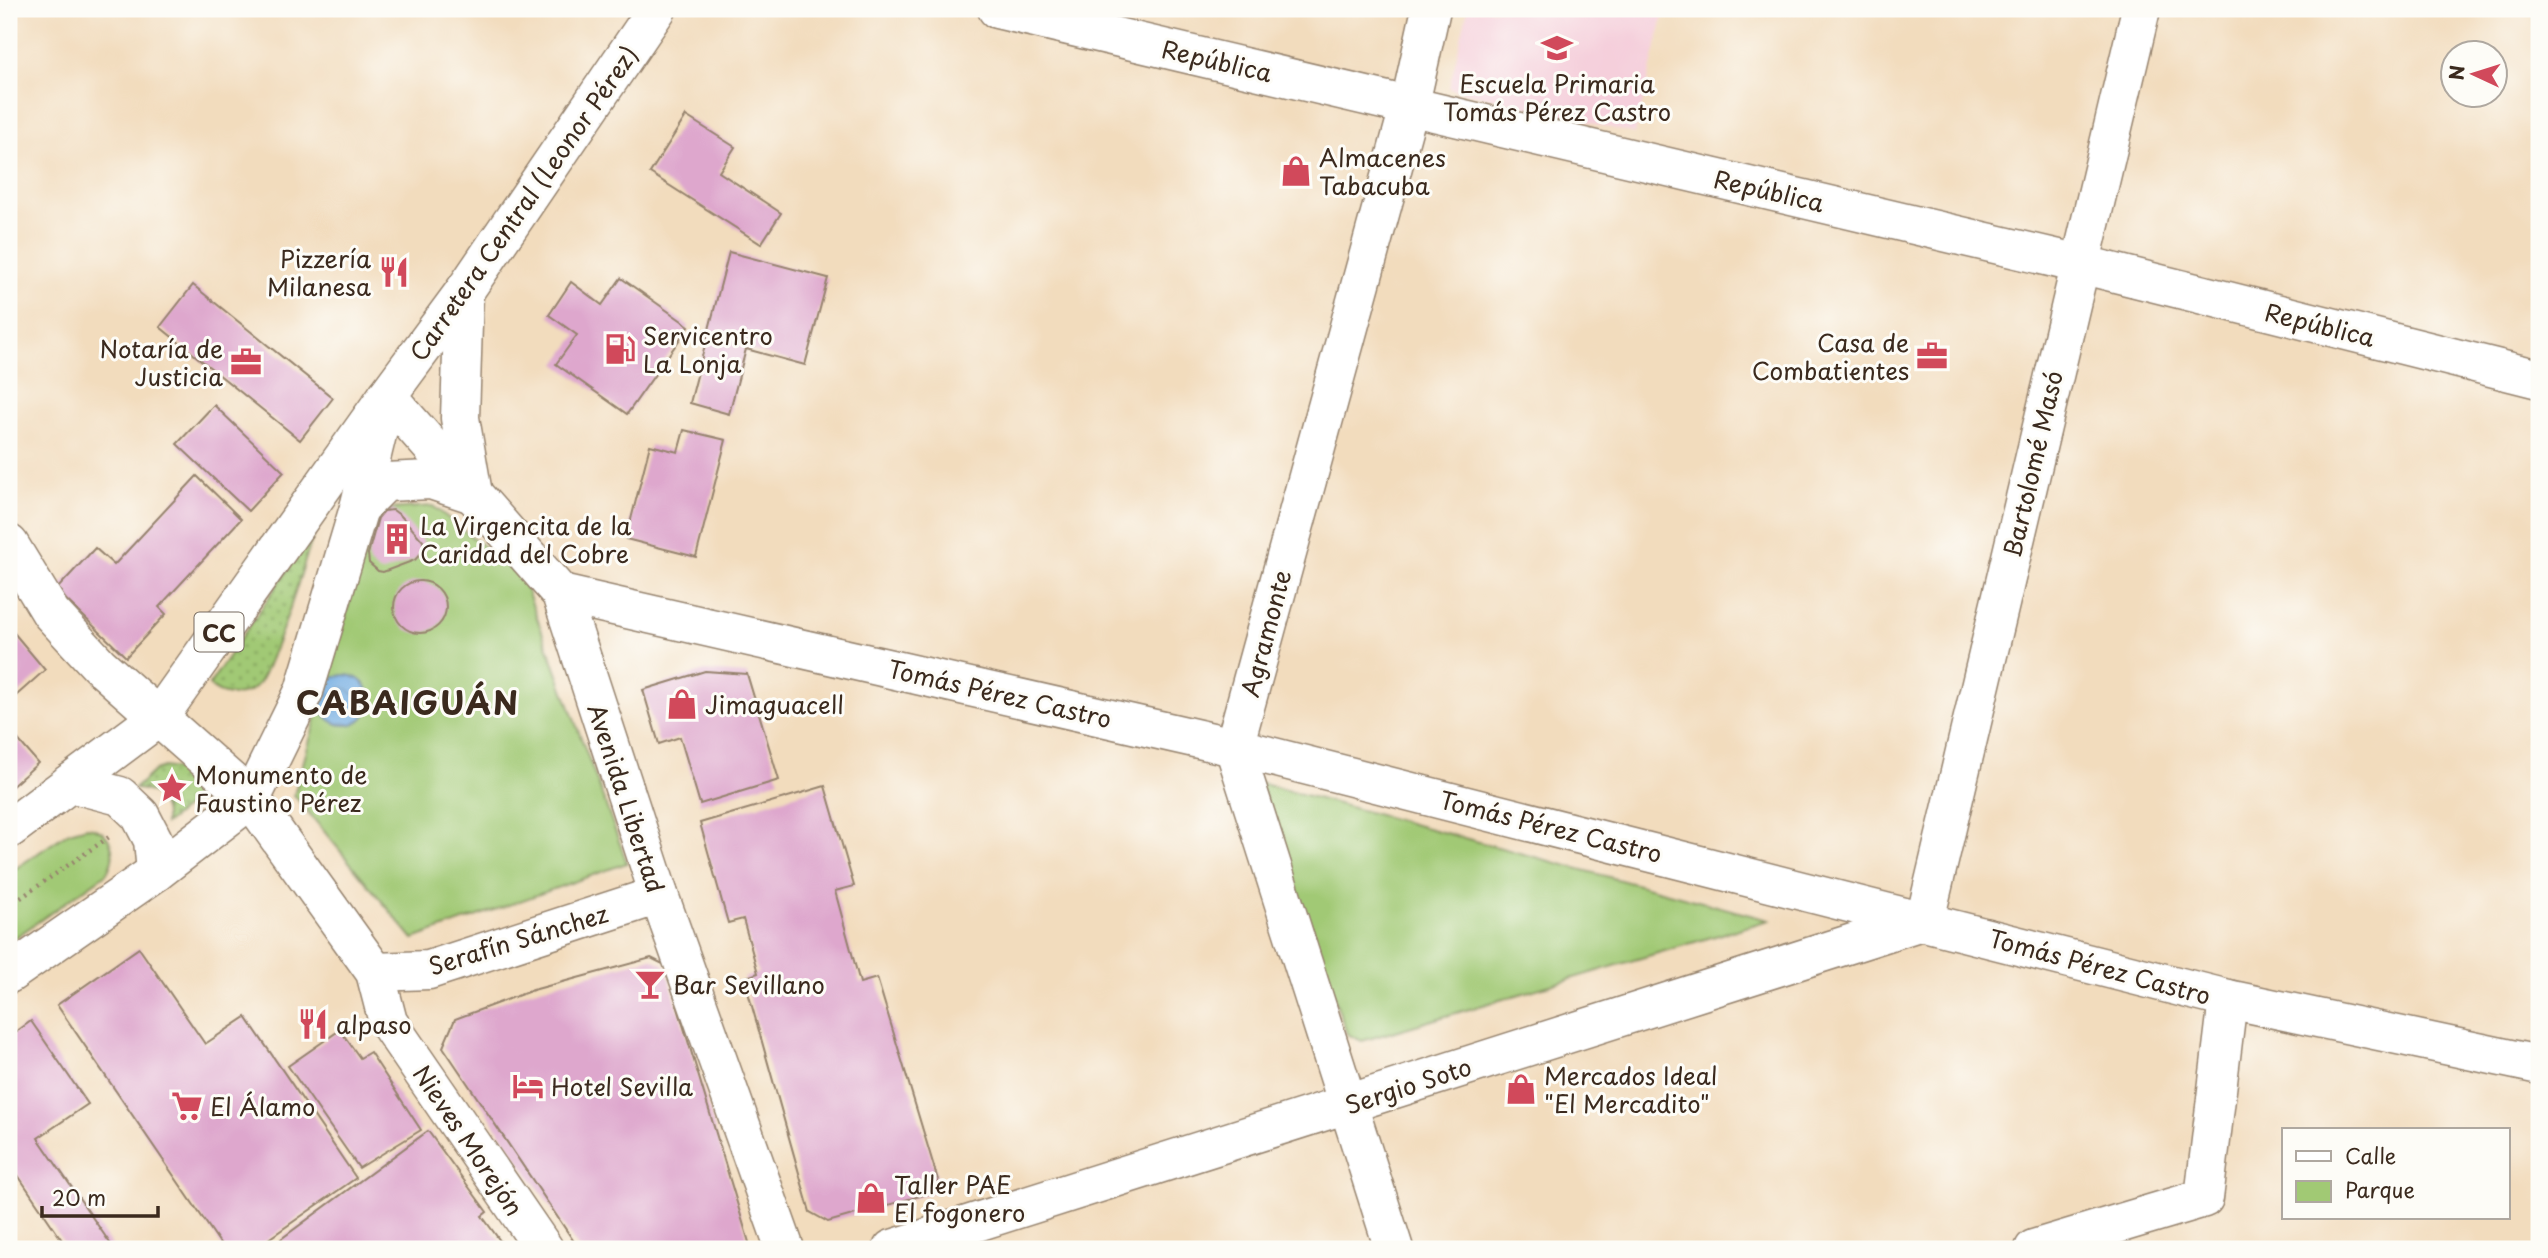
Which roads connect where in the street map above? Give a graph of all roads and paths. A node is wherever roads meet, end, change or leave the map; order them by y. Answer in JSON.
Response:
{"nodes":[{"id":1,"x":657,"y":9,"type":"edge"},
{"id":2,"x":997,"y":9,"type":"edge"},
{"id":3,"x":1431,"y":9,"type":"edge"},
{"id":4,"x":2141,"y":9,"type":"edge"},
{"id":5,"x":1410,"y":104,"type":"junction"},
{"id":6,"x":2080,"y":264,"type":"junction"},
{"id":7,"x":464,"y":292,"type":"junction"},
{"id":8,"x":2539,"y":379,"type":"edge"},
{"id":9,"x":387,"y":396,"type":"junction"},
{"id":10,"x":473,"y":494,"type":"junction"},
{"id":11,"x":359,"y":508,"type":"junction"},
{"id":12,"x":9,"y":544,"type":"edge"},
{"id":13,"x":561,"y":594,"type":"junction"},
{"id":14,"x":159,"y":717,"type":"junction"},
{"id":15,"x":1234,"y":747,"type":"junction"},
{"id":16,"x":70,"y":783,"type":"junction"},
{"id":17,"x":251,"y":799,"type":"junction"},
{"id":18,"x":140,"y":815,"type":"junction"},
{"id":19,"x":9,"y":829,"type":"edge"},
{"id":20,"x":156,"y":872,"type":"junction"},
{"id":21,"x":659,"y":895,"type":"junction"},
{"id":22,"x":9,"y":906,"type":"edge"},
{"id":23,"x":1925,"y":920,"type":"junction"},
{"id":24,"x":374,"y":971,"type":"junction"},
{"id":25,"x":9,"y":974,"type":"edge"},
{"id":26,"x":2228,"y":999,"type":"junction"},
{"id":27,"x":2539,"y":1065,"type":"edge"},
{"id":28,"x":1350,"y":1103,"type":"junction"},
{"id":29,"x":544,"y":1249,"type":"edge"},
{"id":30,"x":785,"y":1249,"type":"edge"},
{"id":31,"x":892,"y":1249,"type":"edge"},
{"id":32,"x":1394,"y":1249,"type":"edge"},
{"id":33,"x":2034,"y":1249,"type":"edge"}],
"edges":[{"from":1,"to":7,"type":"street","name":"Carretera Central (Leonor Pérez)","number":"CC"},
{"from":2,"to":5,"type":"street","name":"República"},
{"from":3,"to":5,"type":"street","name":"Agramonte"},
{"from":4,"to":6,"type":"street","name":"Bartolomé Masó"},
{"from":5,"to":6,"type":"street","name":"República"},
{"from":5,"to":15,"type":"street","name":"Agramonte"},
{"from":6,"to":8,"type":"street","name":"República"},
{"from":6,"to":23,"type":"street","name":"Bartolomé Masó"},
{"from":7,"to":9,"type":"street","name":"Carretera Central (Leonor Pérez)","number":"CC"},
{"from":7,"to":10,"type":"street"},
{"from":9,"to":10,"type":"street","name":"Avenida Libertad"},
{"from":9,"to":11,"type":"street","number":"CC"},
{"from":9,"to":14,"type":"street","number":"CC"},
{"from":10,"to":11,"type":"street"},
{"from":10,"to":13,"type":"street","name":"Avenida Libertad"},
{"from":11,"to":17,"type":"street","number":"CC"},
{"from":12,"to":14,"type":"street","name":"Nieves Morejón"},
{"from":13,"to":15,"type":"street","name":"Tomás Pérez Castro"},
{"from":13,"to":21,"type":"street","name":"Avenida Libertad"},
{"from":14,"to":16,"type":"street","number":"CC"},
{"from":14,"to":17,"type":"street","name":"Nieves Morejón"},
{"from":15,"to":23,"type":"street","name":"Tomás Pérez Castro"},
{"from":15,"to":28,"type":"street"},
{"from":16,"to":18,"type":"street"},
{"from":16,"to":19,"type":"street","number":"CC"},
{"from":17,"to":20,"type":"street","number":"CC"},
{"from":17,"to":24,"type":"street","name":"Nieves Morejón"},
{"from":18,"to":20,"type":"street"},
{"from":18,"to":22,"type":"path"},
{"from":20,"to":25,"type":"street","number":"CC"},
{"from":21,"to":24,"type":"street","name":"Serafín Sánchez"},
{"from":21,"to":30,"type":"street","name":"Avenida Libertad"},
{"from":23,"to":26,"type":"street","name":"Tomás Pérez Castro"},
{"from":23,"to":28,"type":"street","name":"Sergio Soto"},
{"from":24,"to":29,"type":"street","name":"Nieves Morejón"},
{"from":26,"to":27,"type":"street","name":"Tomás Pérez Castro"},
{"from":26,"to":33,"type":"street"},
{"from":28,"to":31,"type":"street","name":"Sergio Soto"},
{"from":28,"to":32,"type":"street"}]}
